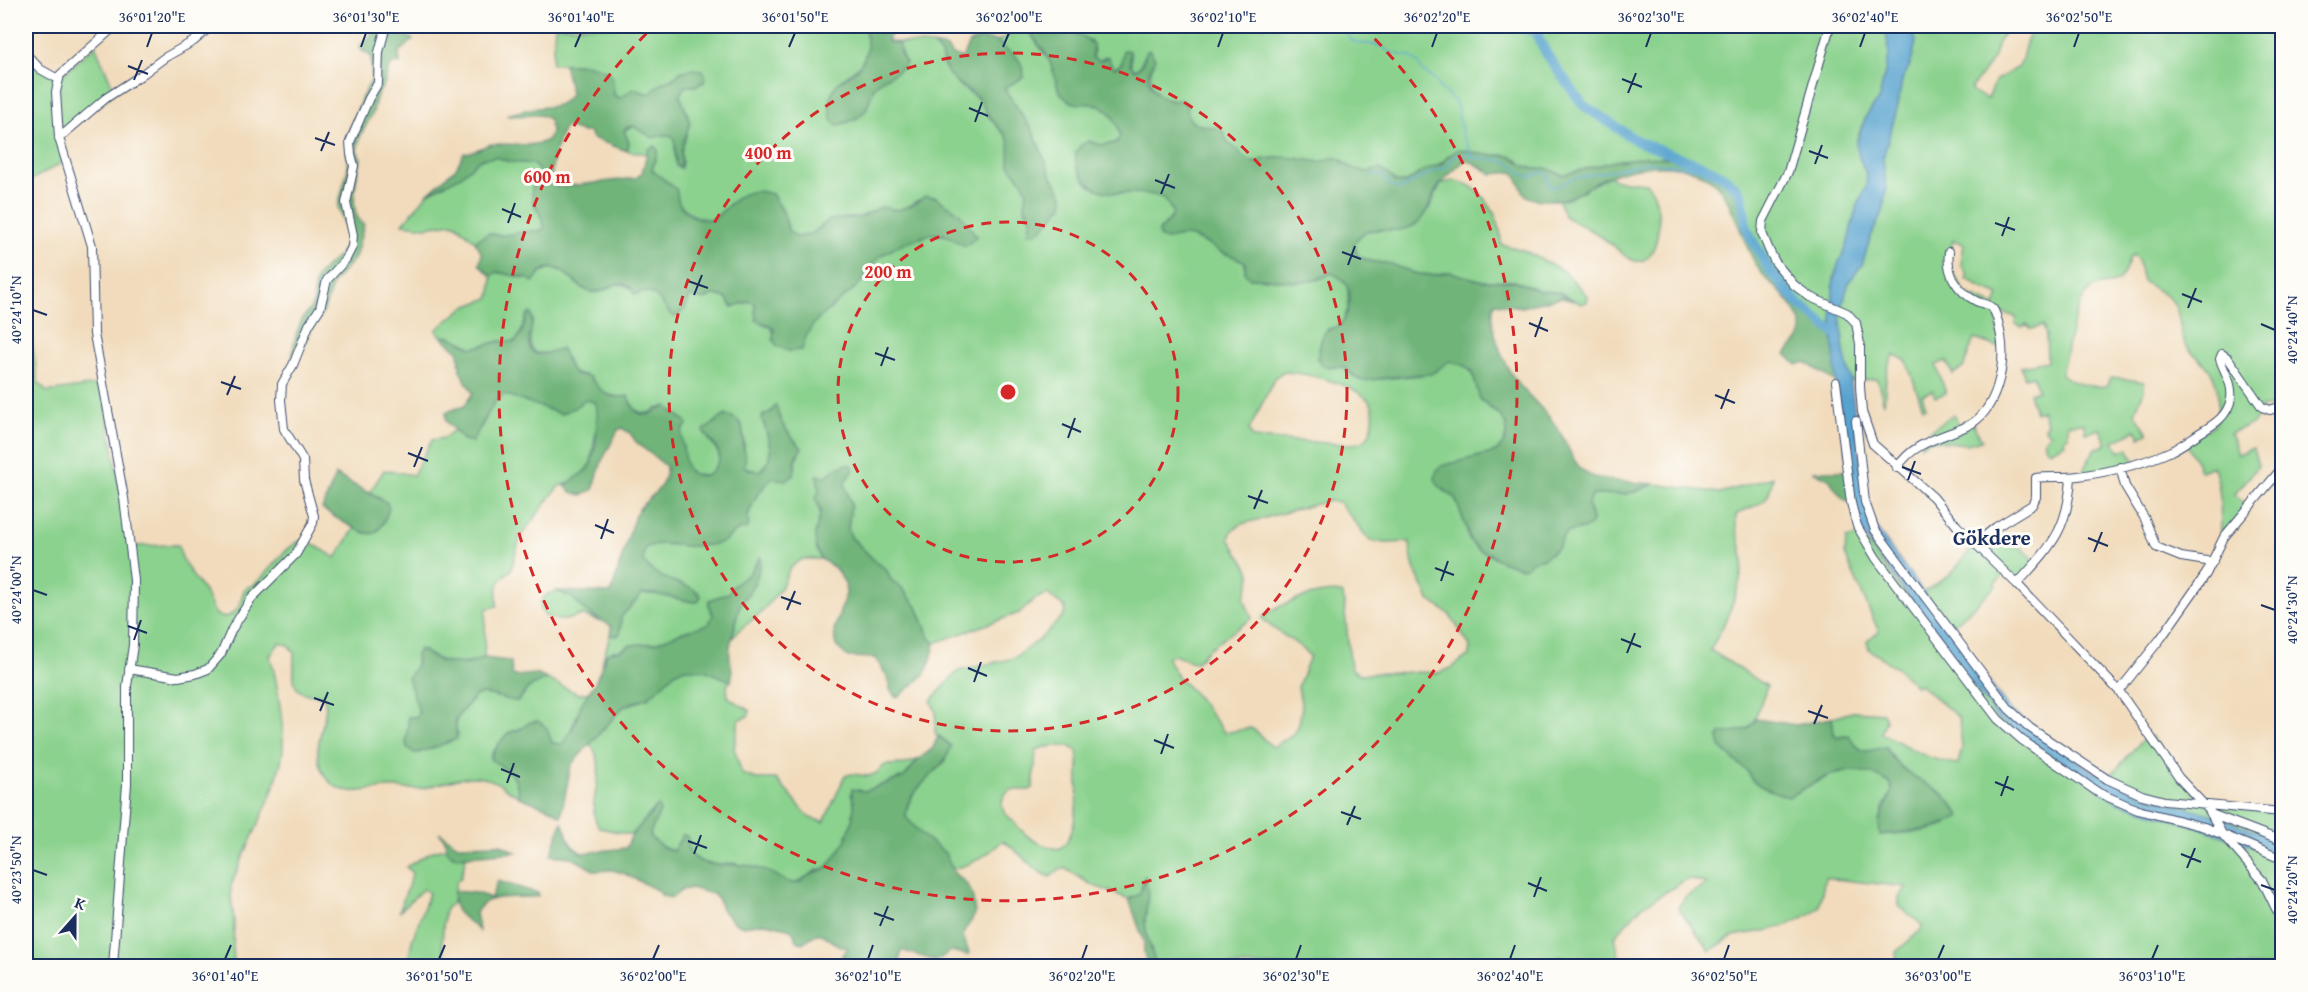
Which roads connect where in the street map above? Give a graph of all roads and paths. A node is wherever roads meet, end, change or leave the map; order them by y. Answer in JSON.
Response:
{"nodes":[{"id":1,"x":116,"y":26,"type":"edge"},
{"id":2,"x":211,"y":26,"type":"edge"},
{"id":3,"x":386,"y":26,"type":"edge"},
{"id":4,"x":1830,"y":26,"type":"edge"},
{"id":5,"x":26,"y":54,"type":"edge"},
{"id":6,"x":58,"y":79,"type":"junction"},
{"id":7,"x":59,"y":138,"type":"junction"},
{"id":8,"x":1949,"y":252,"type":"dead end"},
{"id":9,"x":1836,"y":382,"type":"dead end"},
{"id":10,"x":2283,"y":406,"type":"edge"},
{"id":11,"x":1852,"y":422,"type":"junction"},
{"id":12,"x":2120,"y":467,"type":"junction"},
{"id":13,"x":1897,"y":468,"type":"junction"},
{"id":14,"x":2283,"y":468,"type":"edge"},
{"id":15,"x":2071,"y":477,"type":"junction"},
{"id":16,"x":1976,"y":543,"type":"junction"},
{"id":17,"x":2213,"y":562,"type":"junction"},
{"id":18,"x":2017,"y":584,"type":"junction"},
{"id":19,"x":129,"y":669,"type":"junction"},
{"id":20,"x":2119,"y":691,"type":"junction"},
{"id":21,"x":2054,"y":754,"type":"junction"},
{"id":22,"x":2202,"y":803,"type":"junction"},
{"id":23,"x":2283,"y":812,"type":"edge"},
{"id":24,"x":2212,"y":816,"type":"junction"},
{"id":25,"x":2221,"y":832,"type":"junction"},
{"id":26,"x":2283,"y":841,"type":"edge"},
{"id":27,"x":2283,"y":859,"type":"edge"},
{"id":28,"x":2280,"y":913,"type":"edge"},
{"id":29,"x":2283,"y":921,"type":"edge"},
{"id":30,"x":113,"y":966,"type":"edge"}],
"edges":[{"from":1,"to":6,"type":"street"},
{"from":2,"to":7,"type":"street"},
{"from":3,"to":19,"type":"street"},
{"from":4,"to":11,"type":"street"},
{"from":5,"to":6,"type":"street"},
{"from":6,"to":7,"type":"street"},
{"from":7,"to":19,"type":"street"},
{"from":8,"to":13,"type":"street"},
{"from":9,"to":11,"type":"street"},
{"from":10,"to":12,"type":"street"},
{"from":11,"to":13,"type":"street"},
{"from":11,"to":21,"type":"street"},
{"from":11,"to":21,"type":"street"},
{"from":12,"to":15,"type":"street"},
{"from":12,"to":17,"type":"street"},
{"from":13,"to":16,"type":"street"},
{"from":14,"to":17,"type":"street"},
{"from":15,"to":16,"type":"street"},
{"from":15,"to":18,"type":"street"},
{"from":16,"to":18,"type":"street"},
{"from":17,"to":20,"type":"street"},
{"from":18,"to":20,"type":"street"},
{"from":19,"to":30,"type":"street"},
{"from":20,"to":22,"type":"street"},
{"from":21,"to":22,"type":"street"},
{"from":21,"to":25,"type":"street"},
{"from":22,"to":23,"type":"street"},
{"from":22,"to":24,"type":"street"},
{"from":24,"to":25,"type":"street"},
{"from":24,"to":26,"type":"street"},
{"from":25,"to":27,"type":"street"},
{"from":25,"to":28,"type":"street"},
{"from":28,"to":29,"type":"street"}]}
